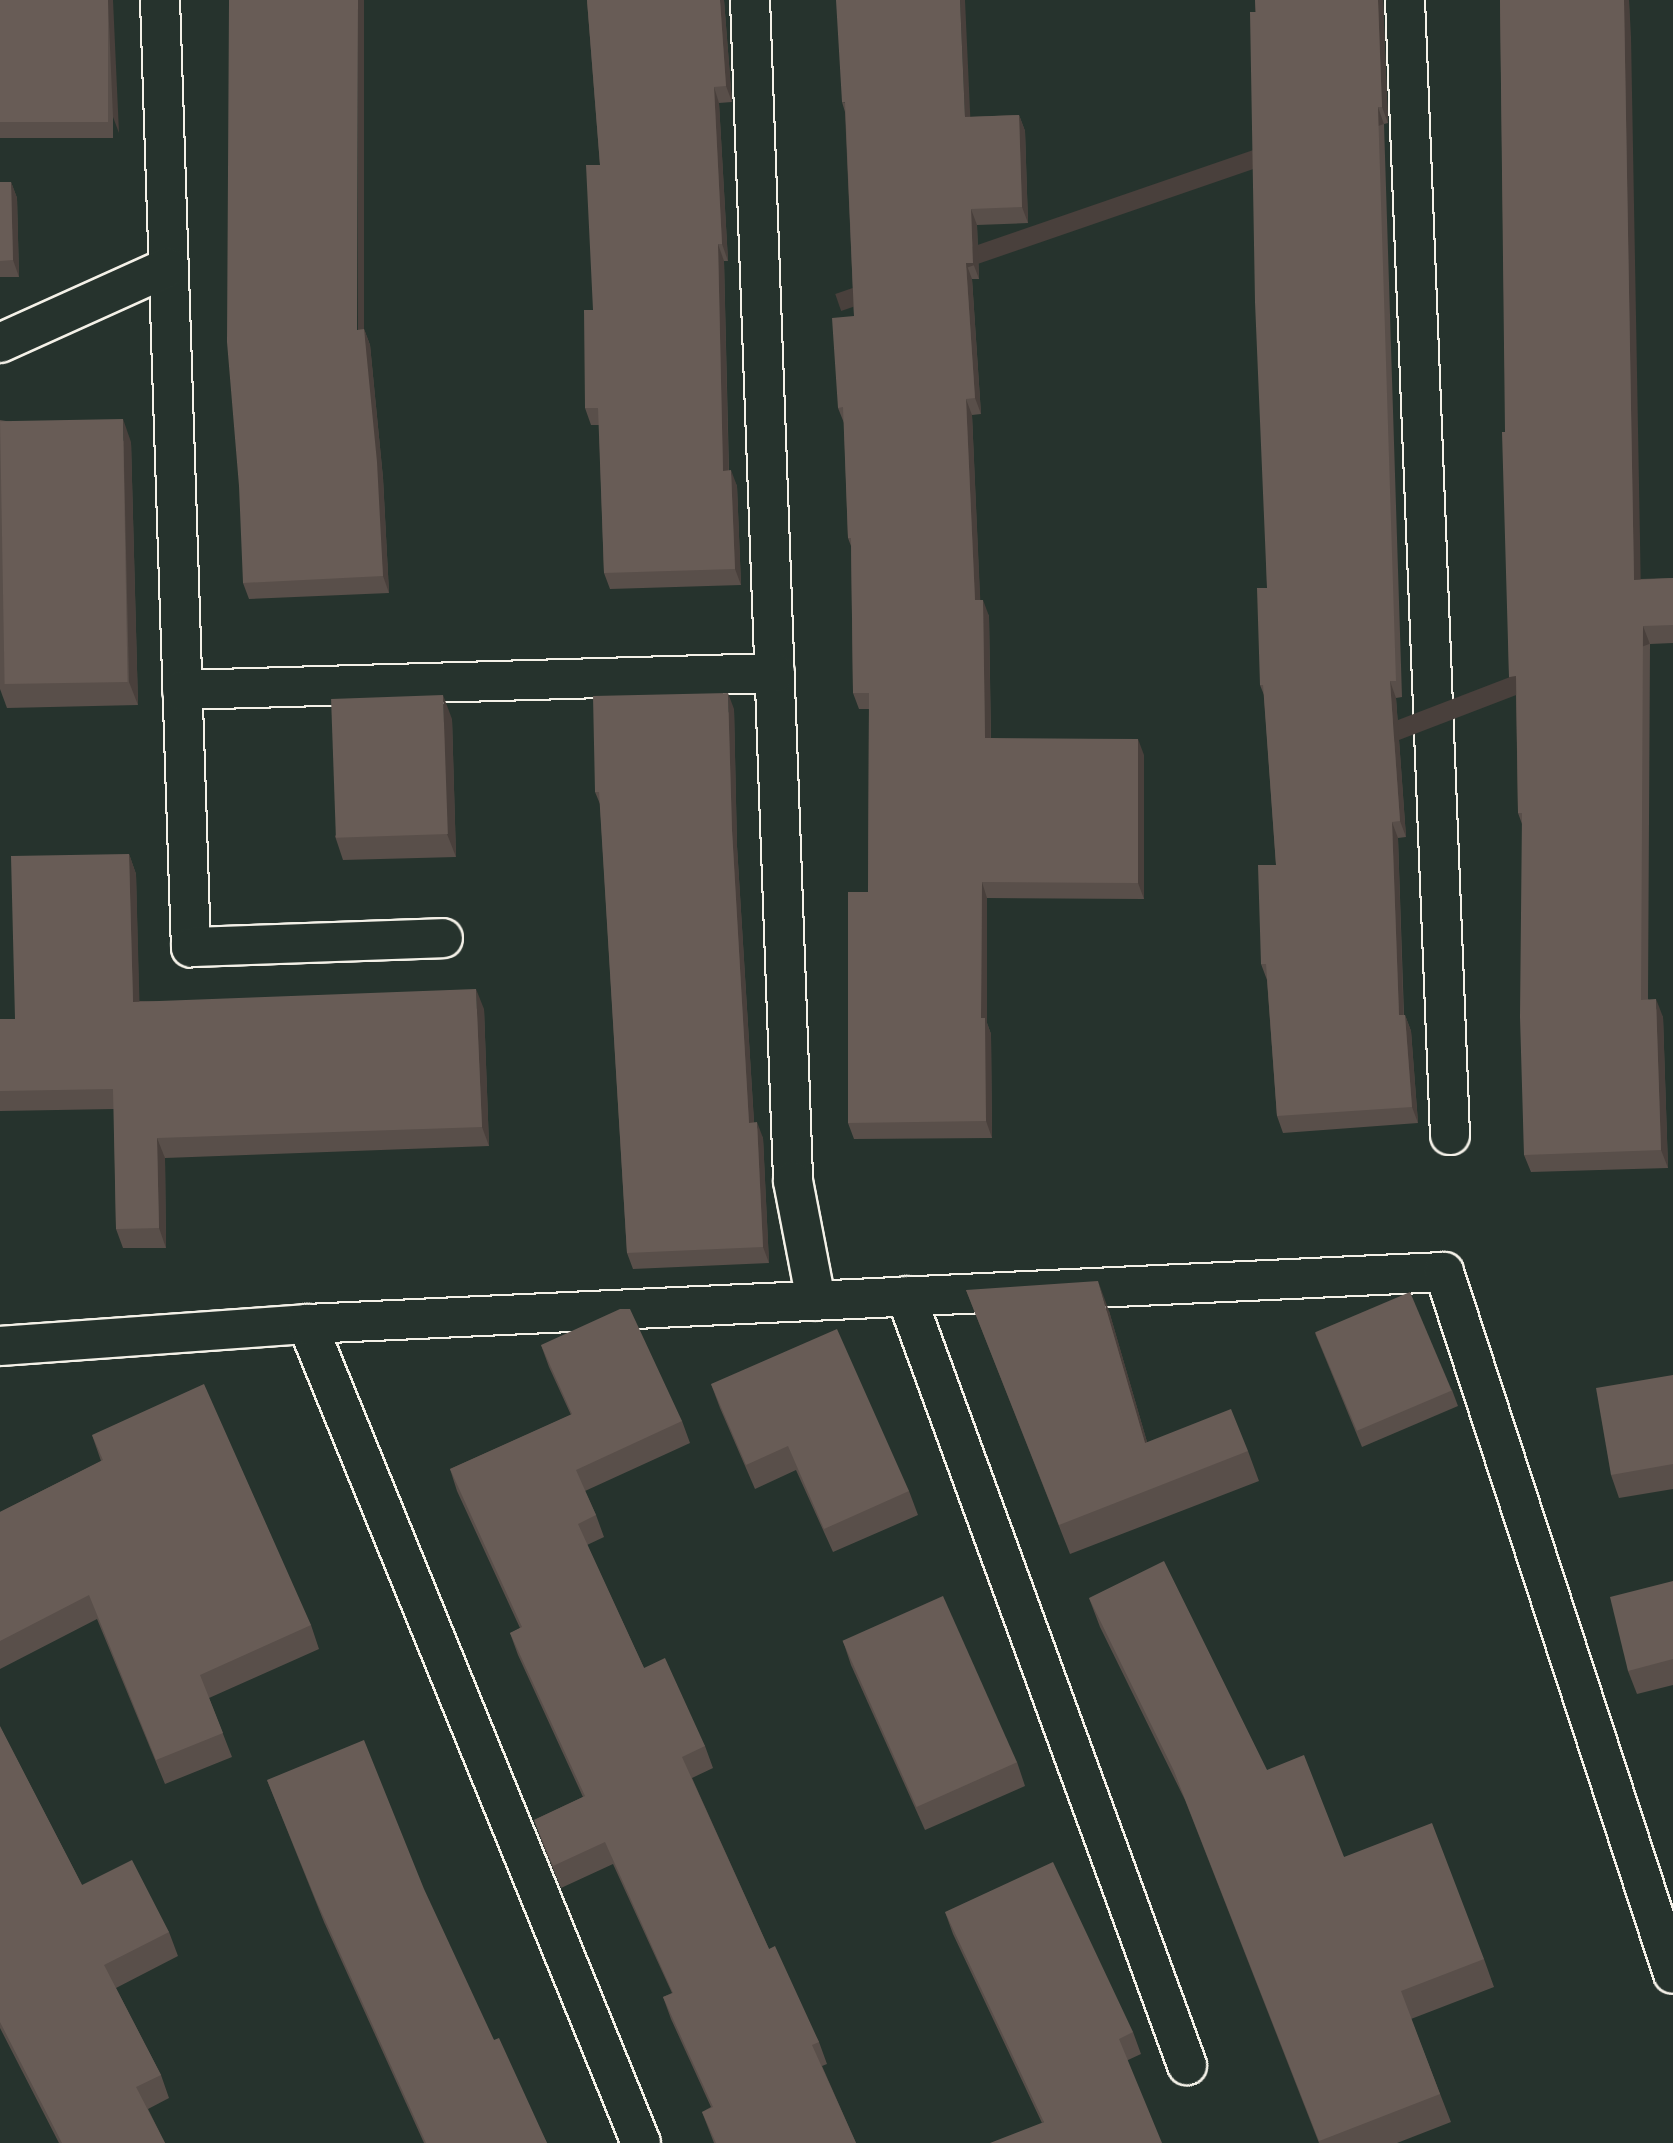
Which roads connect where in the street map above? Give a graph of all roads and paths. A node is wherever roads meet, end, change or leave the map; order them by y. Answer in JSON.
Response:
{"nodes":[{"id":1,"x":160,"y":0,"type":"edge"},
{"id":2,"x":750,"y":0,"type":"edge"},
{"id":3,"x":1405,"y":0,"type":"edge"},
{"id":4,"x":168,"y":267,"type":"junction"},
{"id":5,"x":0,"y":343,"type":"edge"},
{"id":6,"x":775,"y":673,"type":"junction"},
{"id":7,"x":183,"y":690,"type":"junction"},
{"id":8,"x":443,"y":938,"type":"dead end"},
{"id":9,"x":1450,"y":1135,"type":"dead end"},
{"id":10,"x":906,"y":1296,"type":"junction"},
{"id":11,"x":816,"y":1301,"type":"junction"},
{"id":12,"x":307,"y":1324,"type":"junction"},
{"id":13,"x":0,"y":1346,"type":"edge"},
{"id":14,"x":1673,"y":1974,"type":"edge"},
{"id":15,"x":1187,"y":2065,"type":"dead end"},
{"id":16,"x":641,"y":2143,"type":"edge"}],
"edges":[{"from":1,"to":4,"type":"street"},
{"from":2,"to":6,"type":"street"},
{"from":3,"to":9,"type":"street"},
{"from":4,"to":5,"type":"street"},
{"from":4,"to":7,"type":"street"},
{"from":6,"to":7,"type":"street"},
{"from":6,"to":11,"type":"street"},
{"from":7,"to":8,"type":"street"},
{"from":10,"to":11,"type":"street"},
{"from":10,"to":14,"type":"street"},
{"from":10,"to":15,"type":"street"},
{"from":11,"to":12,"type":"street"},
{"from":12,"to":13,"type":"street"},
{"from":12,"to":16,"type":"street"}]}
